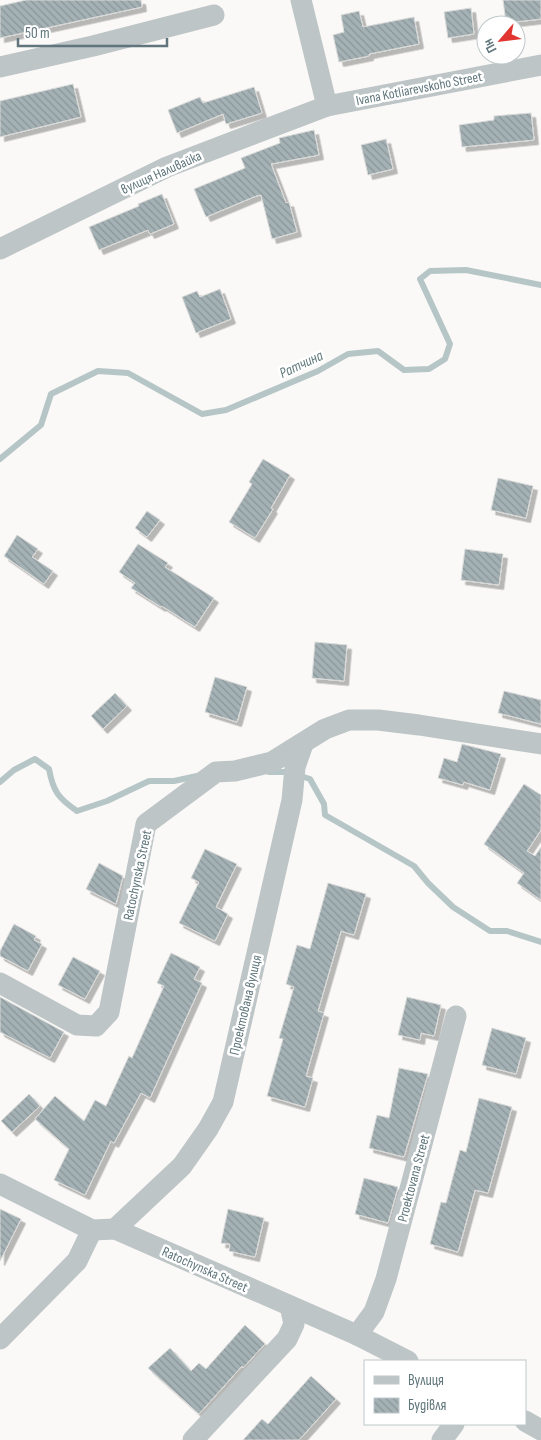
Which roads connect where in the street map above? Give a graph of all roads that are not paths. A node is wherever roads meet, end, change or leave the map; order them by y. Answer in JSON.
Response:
{"nodes":[{"id":1,"x":301,"y":0,"type":"edge"},
{"id":2,"x":214,"y":15,"type":"dead end"},
{"id":3,"x":541,"y":65,"type":"edge"},
{"id":4,"x":0,"y":67,"type":"edge"},
{"id":5,"x":327,"y":106,"type":"junction"},
{"id":6,"x":0,"y":249,"type":"edge"},
{"id":7,"x":303,"y":744,"type":"junction"},
{"id":8,"x":541,"y":744,"type":"edge"},
{"id":9,"x":0,"y":983,"type":"edge"},
{"id":10,"x":456,"y":1016,"type":"dead end"},
{"id":11,"x":0,"y":1184,"type":"edge"},
{"id":12,"x":92,"y":1230,"type":"junction"},
{"id":13,"x":115,"y":1230,"type":"junction"},
{"id":14,"x":290,"y":1306,"type":"junction"},
{"id":15,"x":357,"y":1335,"type":"junction"},
{"id":16,"x":0,"y":1339,"type":"edge"},
{"id":17,"x":406,"y":1360,"type":"edge"},
{"id":18,"x":526,"y":1422,"type":"edge"},
{"id":19,"x":453,"y":1425,"type":"edge"},
{"id":20,"x":541,"y":1430,"type":"edge"},
{"id":21,"x":193,"y":1440,"type":"edge"},
{"id":22,"x":442,"y":1440,"type":"edge"}],
"edges":[{"from":1,"to":5,"type":"street"},
{"from":2,"to":4,"type":"street"},
{"from":3,"to":5,"type":"street","name":"Ivana Kotliarevskoho Street"},
{"from":5,"to":6,"type":"street","name":"вулиця Наливайка"},
{"from":7,"to":8,"type":"street","name":"Ratochynska Street"},
{"from":7,"to":9,"type":"street","name":"Ratochynska Street"},
{"from":7,"to":13,"type":"street","name":"Проектована вулиця"},
{"from":10,"to":15,"type":"street","name":"Proektovana Street"},
{"from":11,"to":12,"type":"street","name":"Ratochynska Street"},
{"from":12,"to":13,"type":"street","name":"Ratochynska Street"},
{"from":12,"to":16,"type":"street"},
{"from":13,"to":14,"type":"street","name":"Ratochynska Street"},
{"from":14,"to":15,"type":"street","name":"Ratochynska Street"},
{"from":14,"to":21,"type":"street"},
{"from":15,"to":17,"type":"street","name":"Ratochynska Street"},
{"from":18,"to":20,"type":"street"},
{"from":19,"to":22,"type":"street"}]}
